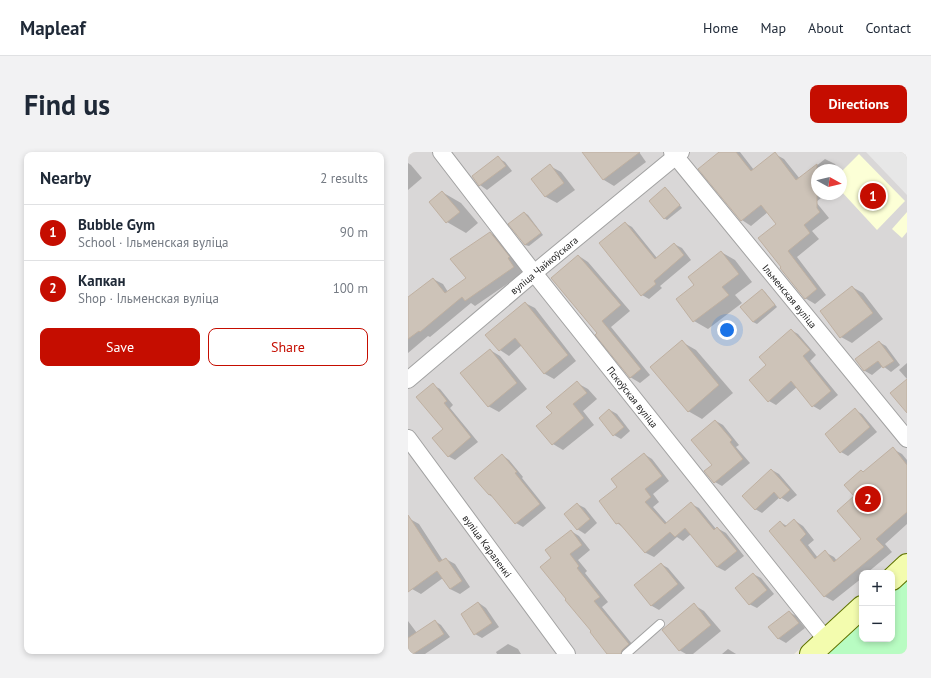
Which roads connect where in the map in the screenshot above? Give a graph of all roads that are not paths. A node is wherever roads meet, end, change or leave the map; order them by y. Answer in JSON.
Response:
{"nodes":[{"id":1,"x":441,"y":152,"type":"edge"},
{"id":2,"x":676,"y":154,"type":"edge"},
{"id":3,"x":534,"y":273,"type":"junction"},
{"id":4,"x":408,"y":380,"type":"edge"},
{"id":5,"x":408,"y":438,"type":"edge"},
{"id":6,"x":907,"y":440,"type":"edge"},
{"id":7,"x":907,"y":565,"type":"edge"},
{"id":8,"x":895,"y":576,"type":"edge"},
{"id":9,"x":859,"y":610,"type":"edge"},
{"id":10,"x":660,"y":624,"type":"dead end"},
{"id":11,"x":819,"y":647,"type":"edge"},
{"id":12,"x":567,"y":654,"type":"edge"},
{"id":13,"x":626,"y":654,"type":"edge"}],
"edges":[{"from":1,"to":3,"type":"street","name":"Пскоўская вуліца"},
{"from":2,"to":3,"type":"street","name":"вуліца Чайкоўскага"},
{"from":2,"to":6,"type":"street","name":"Ільменская вуліца"},
{"from":3,"to":4,"type":"street","name":"вуліца Чайкоўскага"},
{"from":3,"to":11,"type":"street","name":"Пскоўская вуліца"},
{"from":5,"to":12,"type":"street","name":"вуліца Караленкі"},
{"from":7,"to":8,"type":"street"},
{"from":9,"to":11,"type":"street"},
{"from":10,"to":13,"type":"lane"}]}
